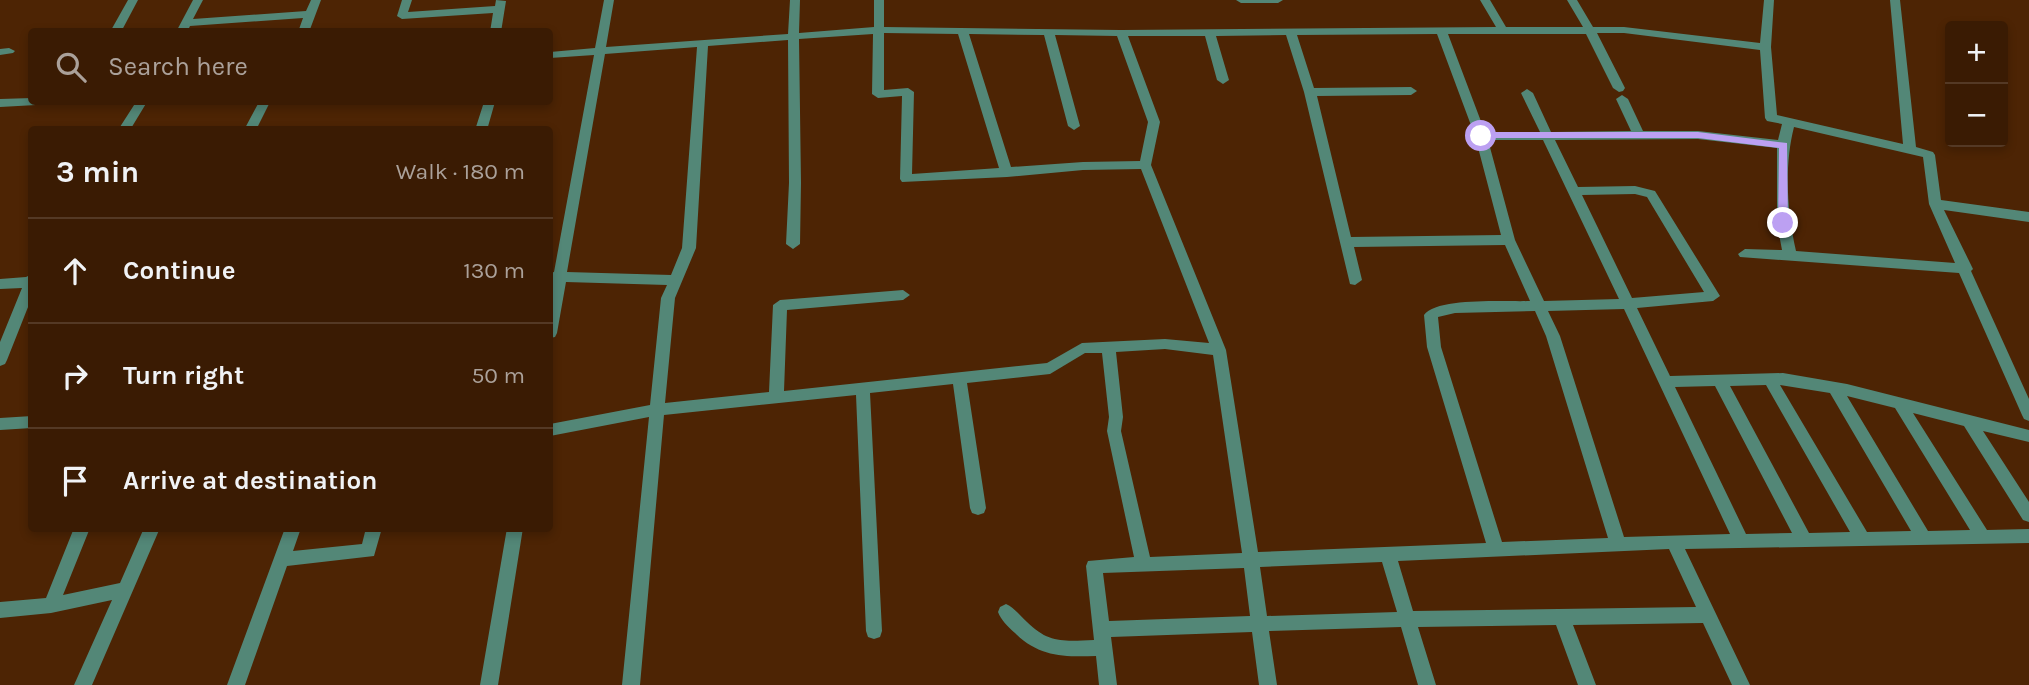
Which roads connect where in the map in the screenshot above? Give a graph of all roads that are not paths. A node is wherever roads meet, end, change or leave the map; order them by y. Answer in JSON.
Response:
{"nodes":[{"id":1,"x":133,"y":0,"type":"edge"},
{"id":2,"x":198,"y":0,"type":"edge"},
{"id":3,"x":316,"y":0,"type":"edge"},
{"id":4,"x":407,"y":0,"type":"edge"},
{"id":5,"x":609,"y":0,"type":"edge"},
{"id":6,"x":796,"y":0,"type":"edge"},
{"id":7,"x":879,"y":0,"type":"edge"},
{"id":8,"x":1241,"y":0,"type":"edge"},
{"id":9,"x":1278,"y":0,"type":"edge"},
{"id":10,"x":1485,"y":0,"type":"edge"},
{"id":11,"x":1572,"y":0,"type":"edge"},
{"id":12,"x":1769,"y":0,"type":"edge"},
{"id":13,"x":1895,"y":0,"type":"edge"},
{"id":14,"x":501,"y":5,"type":"edge"},
{"id":15,"x":310,"y":14,"type":"junction"},
{"id":16,"x":184,"y":27,"type":"edge"},
{"id":17,"x":117,"y":28,"type":"edge"},
{"id":18,"x":305,"y":28,"type":"edge"},
{"id":19,"x":496,"y":28,"type":"edge"},
{"id":20,"x":879,"y":30,"type":"junction"},
{"id":21,"x":962,"y":31,"type":"junction"},
{"id":22,"x":1441,"y":31,"type":"junction"},
{"id":23,"x":1503,"y":31,"type":"junction"},
{"id":24,"x":1049,"y":32,"type":"junction"},
{"id":25,"x":1290,"y":32,"type":"junction"},
{"id":26,"x":1591,"y":32,"type":"junction"},
{"id":27,"x":1121,"y":33,"type":"junction"},
{"id":28,"x":1210,"y":33,"type":"junction"},
{"id":29,"x":793,"y":36,"type":"junction"},
{"id":30,"x":703,"y":43,"type":"junction"},
{"id":31,"x":1765,"y":47,"type":"junction"},
{"id":32,"x":600,"y":51,"type":"junction"},
{"id":33,"x":553,"y":55,"type":"edge"},
{"id":34,"x":1223,"y":80,"type":"dead end"},
{"id":35,"x":1412,"y":91,"type":"dead end"},
{"id":36,"x":1310,"y":92,"type":"junction"},
{"id":37,"x":1527,"y":93,"type":"dead end"},
{"id":38,"x":28,"y":102,"type":"edge"},
{"id":39,"x":0,"y":103,"type":"edge"},
{"id":40,"x":139,"y":105,"type":"edge"},
{"id":41,"x":262,"y":105,"type":"edge"},
{"id":42,"x":488,"y":105,"type":"edge"},
{"id":43,"x":1789,"y":122,"type":"junction"},
{"id":44,"x":126,"y":126,"type":"edge"},
{"id":45,"x":252,"y":126,"type":"edge"},
{"id":46,"x":482,"y":126,"type":"edge"},
{"id":47,"x":1074,"y":126,"type":"dead end"},
{"id":48,"x":1481,"y":136,"type":"junction"},
{"id":49,"x":1639,"y":136,"type":"junction"},
{"id":50,"x":1548,"y":137,"type":"junction"},
{"id":51,"x":1783,"y":145,"type":"junction"},
{"id":52,"x":1910,"y":149,"type":"junction"},
{"id":53,"x":1145,"y":164,"type":"junction"},
{"id":54,"x":1007,"y":173,"type":"junction"},
{"id":55,"x":1573,"y":191,"type":"junction"},
{"id":56,"x":1935,"y":205,"type":"junction"},
{"id":57,"x":2029,"y":217,"type":"edge"},
{"id":58,"x":1509,"y":240,"type":"junction"},
{"id":59,"x":1346,"y":242,"type":"junction"},
{"id":60,"x":793,"y":244,"type":"dead end"},
{"id":61,"x":1745,"y":254,"type":"dead end"},
{"id":62,"x":1790,"y":255,"type":"junction"},
{"id":63,"x":1966,"y":269,"type":"junction"},
{"id":64,"x":554,"y":277,"type":"edge"},
{"id":65,"x":675,"y":280,"type":"junction"},
{"id":66,"x":28,"y":281,"type":"edge"},
{"id":67,"x":1355,"y":281,"type":"dead end"},
{"id":68,"x":0,"y":284,"type":"edge"},
{"id":69,"x":28,"y":289,"type":"edge"},
{"id":70,"x":903,"y":295,"type":"dead end"},
{"id":71,"x":1627,"y":304,"type":"junction"},
{"id":72,"x":1539,"y":305,"type":"junction"},
{"id":73,"x":1108,"y":347,"type":"junction"},
{"id":74,"x":1219,"y":350,"type":"junction"},
{"id":75,"x":0,"y":360,"type":"edge"},
{"id":76,"x":959,"y":379,"type":"junction"},
{"id":77,"x":1770,"y":380,"type":"junction"},
{"id":78,"x":1665,"y":382,"type":"junction"},
{"id":79,"x":1720,"y":382,"type":"junction"},
{"id":80,"x":1835,"y":387,"type":"junction"},
{"id":81,"x":863,"y":389,"type":"junction"},
{"id":82,"x":776,"y":398,"type":"junction"},
{"id":83,"x":1900,"y":404,"type":"junction"},
{"id":84,"x":657,"y":410,"type":"junction"},
{"id":85,"x":2029,"y":415,"type":"edge"},
{"id":86,"x":1969,"y":421,"type":"junction"},
{"id":87,"x":28,"y":422,"type":"edge"},
{"id":88,"x":0,"y":424,"type":"edge"},
{"id":89,"x":553,"y":429,"type":"edge"},
{"id":90,"x":2029,"y":436,"type":"edge"},
{"id":91,"x":978,"y":508,"type":"dead end"},
{"id":92,"x":2029,"y":515,"type":"edge"},
{"id":93,"x":80,"y":532,"type":"edge"},
{"id":94,"x":150,"y":532,"type":"edge"},
{"id":95,"x":292,"y":532,"type":"edge"},
{"id":96,"x":373,"y":532,"type":"edge"},
{"id":97,"x":514,"y":532,"type":"edge"},
{"id":98,"x":1982,"y":536,"type":"junction"},
{"id":99,"x":2029,"y":536,"type":"edge"},
{"id":100,"x":1923,"y":537,"type":"junction"},
{"id":101,"x":1863,"y":538,"type":"junction"},
{"id":102,"x":1804,"y":539,"type":"junction"},
{"id":103,"x":1741,"y":540,"type":"junction"},
{"id":104,"x":1674,"y":542,"type":"junction"},
{"id":105,"x":1618,"y":544,"type":"junction"},
{"id":106,"x":1496,"y":550,"type":"junction"},
{"id":107,"x":1388,"y":555,"type":"junction"},
{"id":108,"x":282,"y":559,"type":"junction"},
{"id":109,"x":1251,"y":560,"type":"junction"},
{"id":110,"x":1144,"y":564,"type":"junction"},
{"id":111,"x":127,"y":589,"type":"junction"},
{"id":112,"x":51,"y":605,"type":"junction"},
{"id":113,"x":0,"y":610,"type":"edge"},
{"id":114,"x":1006,"y":612,"type":"dead end"},
{"id":115,"x":1708,"y":615,"type":"junction"},
{"id":116,"x":1561,"y":616,"type":"junction"},
{"id":117,"x":1409,"y":619,"type":"junction"},
{"id":118,"x":1258,"y":623,"type":"junction"},
{"id":119,"x":1100,"y":629,"type":"junction"},
{"id":120,"x":874,"y":631,"type":"dead end"},
{"id":121,"x":1102,"y":648,"type":"junction"},
{"id":122,"x":83,"y":685,"type":"edge"},
{"id":123,"x":236,"y":685,"type":"edge"},
{"id":124,"x":489,"y":685,"type":"edge"},
{"id":125,"x":631,"y":685,"type":"edge"},
{"id":126,"x":1108,"y":685,"type":"edge"},
{"id":127,"x":1268,"y":685,"type":"edge"},
{"id":128,"x":1427,"y":685,"type":"edge"},
{"id":129,"x":1587,"y":685,"type":"edge"},
{"id":130,"x":1741,"y":685,"type":"edge"}],
"edges":[{"from":1,"to":17,"type":"street"},
{"from":2,"to":16,"type":"street"},
{"from":3,"to":15,"type":"street"},
{"from":4,"to":14,"type":"street"},
{"from":5,"to":32,"type":"street"},
{"from":6,"to":29,"type":"street"},
{"from":7,"to":20,"type":"street"},
{"from":8,"to":9,"type":"street"},
{"from":10,"to":23,"type":"street"},
{"from":11,"to":26,"type":"street"},
{"from":12,"to":31,"type":"street"},
{"from":13,"to":52,"type":"street"},
{"from":14,"to":19,"type":"street"},
{"from":15,"to":16,"type":"street"},
{"from":15,"to":18,"type":"street"},
{"from":20,"to":21,"type":"street"},
{"from":20,"to":29,"type":"street"},
{"from":20,"to":54,"type":"street"},
{"from":21,"to":24,"type":"street"},
{"from":21,"to":54,"type":"street"},
{"from":22,"to":23,"type":"street"},
{"from":22,"to":25,"type":"street"},
{"from":22,"to":48,"type":"street"},
{"from":23,"to":26,"type":"street"},
{"from":24,"to":27,"type":"street"},
{"from":24,"to":47,"type":"street"},
{"from":25,"to":28,"type":"street"},
{"from":25,"to":36,"type":"street"},
{"from":26,"to":31,"type":"street"},
{"from":26,"to":49,"type":"street"},
{"from":27,"to":28,"type":"street"},
{"from":27,"to":53,"type":"street"},
{"from":28,"to":34,"type":"street"},
{"from":29,"to":30,"type":"street"},
{"from":29,"to":60,"type":"street"},
{"from":30,"to":32,"type":"street"},
{"from":30,"to":65,"type":"street"},
{"from":31,"to":43,"type":"street"},
{"from":32,"to":33,"type":"street"},
{"from":32,"to":64,"type":"street"},
{"from":35,"to":36,"type":"street"},
{"from":36,"to":59,"type":"street"},
{"from":37,"to":50,"type":"street"},
{"from":38,"to":39,"type":"street"},
{"from":40,"to":44,"type":"street"},
{"from":41,"to":45,"type":"street"},
{"from":42,"to":46,"type":"street"},
{"from":43,"to":51,"type":"street"},
{"from":43,"to":52,"type":"street"},
{"from":48,"to":50,"type":"street"},
{"from":48,"to":58,"type":"street"},
{"from":49,"to":50,"type":"street"},
{"from":49,"to":51,"type":"street"},
{"from":50,"to":55,"type":"street"},
{"from":51,"to":62,"type":"street"},
{"from":52,"to":56,"type":"street"},
{"from":53,"to":54,"type":"street"},
{"from":53,"to":74,"type":"street"},
{"from":55,"to":71,"type":"street"},
{"from":55,"to":71,"type":"street"},
{"from":56,"to":57,"type":"street"},
{"from":56,"to":63,"type":"street"},
{"from":58,"to":59,"type":"street"},
{"from":58,"to":72,"type":"street"},
{"from":59,"to":67,"type":"street"},
{"from":61,"to":62,"type":"street"},
{"from":62,"to":63,"type":"street"},
{"from":63,"to":85,"type":"street"},
{"from":64,"to":65,"type":"street"},
{"from":65,"to":84,"type":"street"},
{"from":66,"to":68,"type":"street"},
{"from":69,"to":75,"type":"street"},
{"from":70,"to":82,"type":"street"},
{"from":71,"to":72,"type":"street"},
{"from":71,"to":78,"type":"street"},
{"from":72,"to":105,"type":"street"},
{"from":72,"to":106,"type":"street"},
{"from":73,"to":74,"type":"street"},
{"from":73,"to":76,"type":"street"},
{"from":73,"to":110,"type":"street"},
{"from":74,"to":109,"type":"street"},
{"from":76,"to":81,"type":"street"},
{"from":76,"to":91,"type":"street"},
{"from":77,"to":79,"type":"street"},
{"from":77,"to":80,"type":"street"},
{"from":77,"to":101,"type":"street"},
{"from":78,"to":79,"type":"street"},
{"from":78,"to":103,"type":"street"},
{"from":79,"to":102,"type":"street"},
{"from":80,"to":83,"type":"street"},
{"from":80,"to":100,"type":"street"},
{"from":81,"to":82,"type":"street"},
{"from":81,"to":120,"type":"street"},
{"from":82,"to":84,"type":"street"},
{"from":83,"to":86,"type":"street"},
{"from":83,"to":98,"type":"street"},
{"from":84,"to":89,"type":"street"},
{"from":84,"to":125,"type":"street"},
{"from":86,"to":90,"type":"street"},
{"from":86,"to":92,"type":"street"},
{"from":87,"to":88,"type":"street"},
{"from":93,"to":112,"type":"street"},
{"from":94,"to":111,"type":"street"},
{"from":95,"to":108,"type":"street"},
{"from":96,"to":108,"type":"street"},
{"from":97,"to":124,"type":"street"},
{"from":98,"to":99,"type":"street"},
{"from":98,"to":100,"type":"street"},
{"from":100,"to":101,"type":"street"},
{"from":101,"to":102,"type":"street"},
{"from":102,"to":103,"type":"street"},
{"from":103,"to":104,"type":"street"},
{"from":104,"to":105,"type":"street"},
{"from":104,"to":115,"type":"street"},
{"from":105,"to":106,"type":"street"},
{"from":106,"to":107,"type":"street"},
{"from":107,"to":109,"type":"street"},
{"from":107,"to":117,"type":"street"},
{"from":108,"to":123,"type":"street"},
{"from":109,"to":110,"type":"street"},
{"from":109,"to":118,"type":"street"},
{"from":110,"to":119,"type":"street"},
{"from":111,"to":112,"type":"street"},
{"from":111,"to":122,"type":"street"},
{"from":112,"to":113,"type":"street"},
{"from":114,"to":121,"type":"street"},
{"from":115,"to":116,"type":"street"},
{"from":115,"to":130,"type":"street"},
{"from":116,"to":117,"type":"street"},
{"from":116,"to":129,"type":"street"},
{"from":117,"to":118,"type":"street"},
{"from":117,"to":128,"type":"street"},
{"from":118,"to":119,"type":"street"},
{"from":118,"to":127,"type":"street"},
{"from":119,"to":121,"type":"street"},
{"from":121,"to":126,"type":"street"}]}
